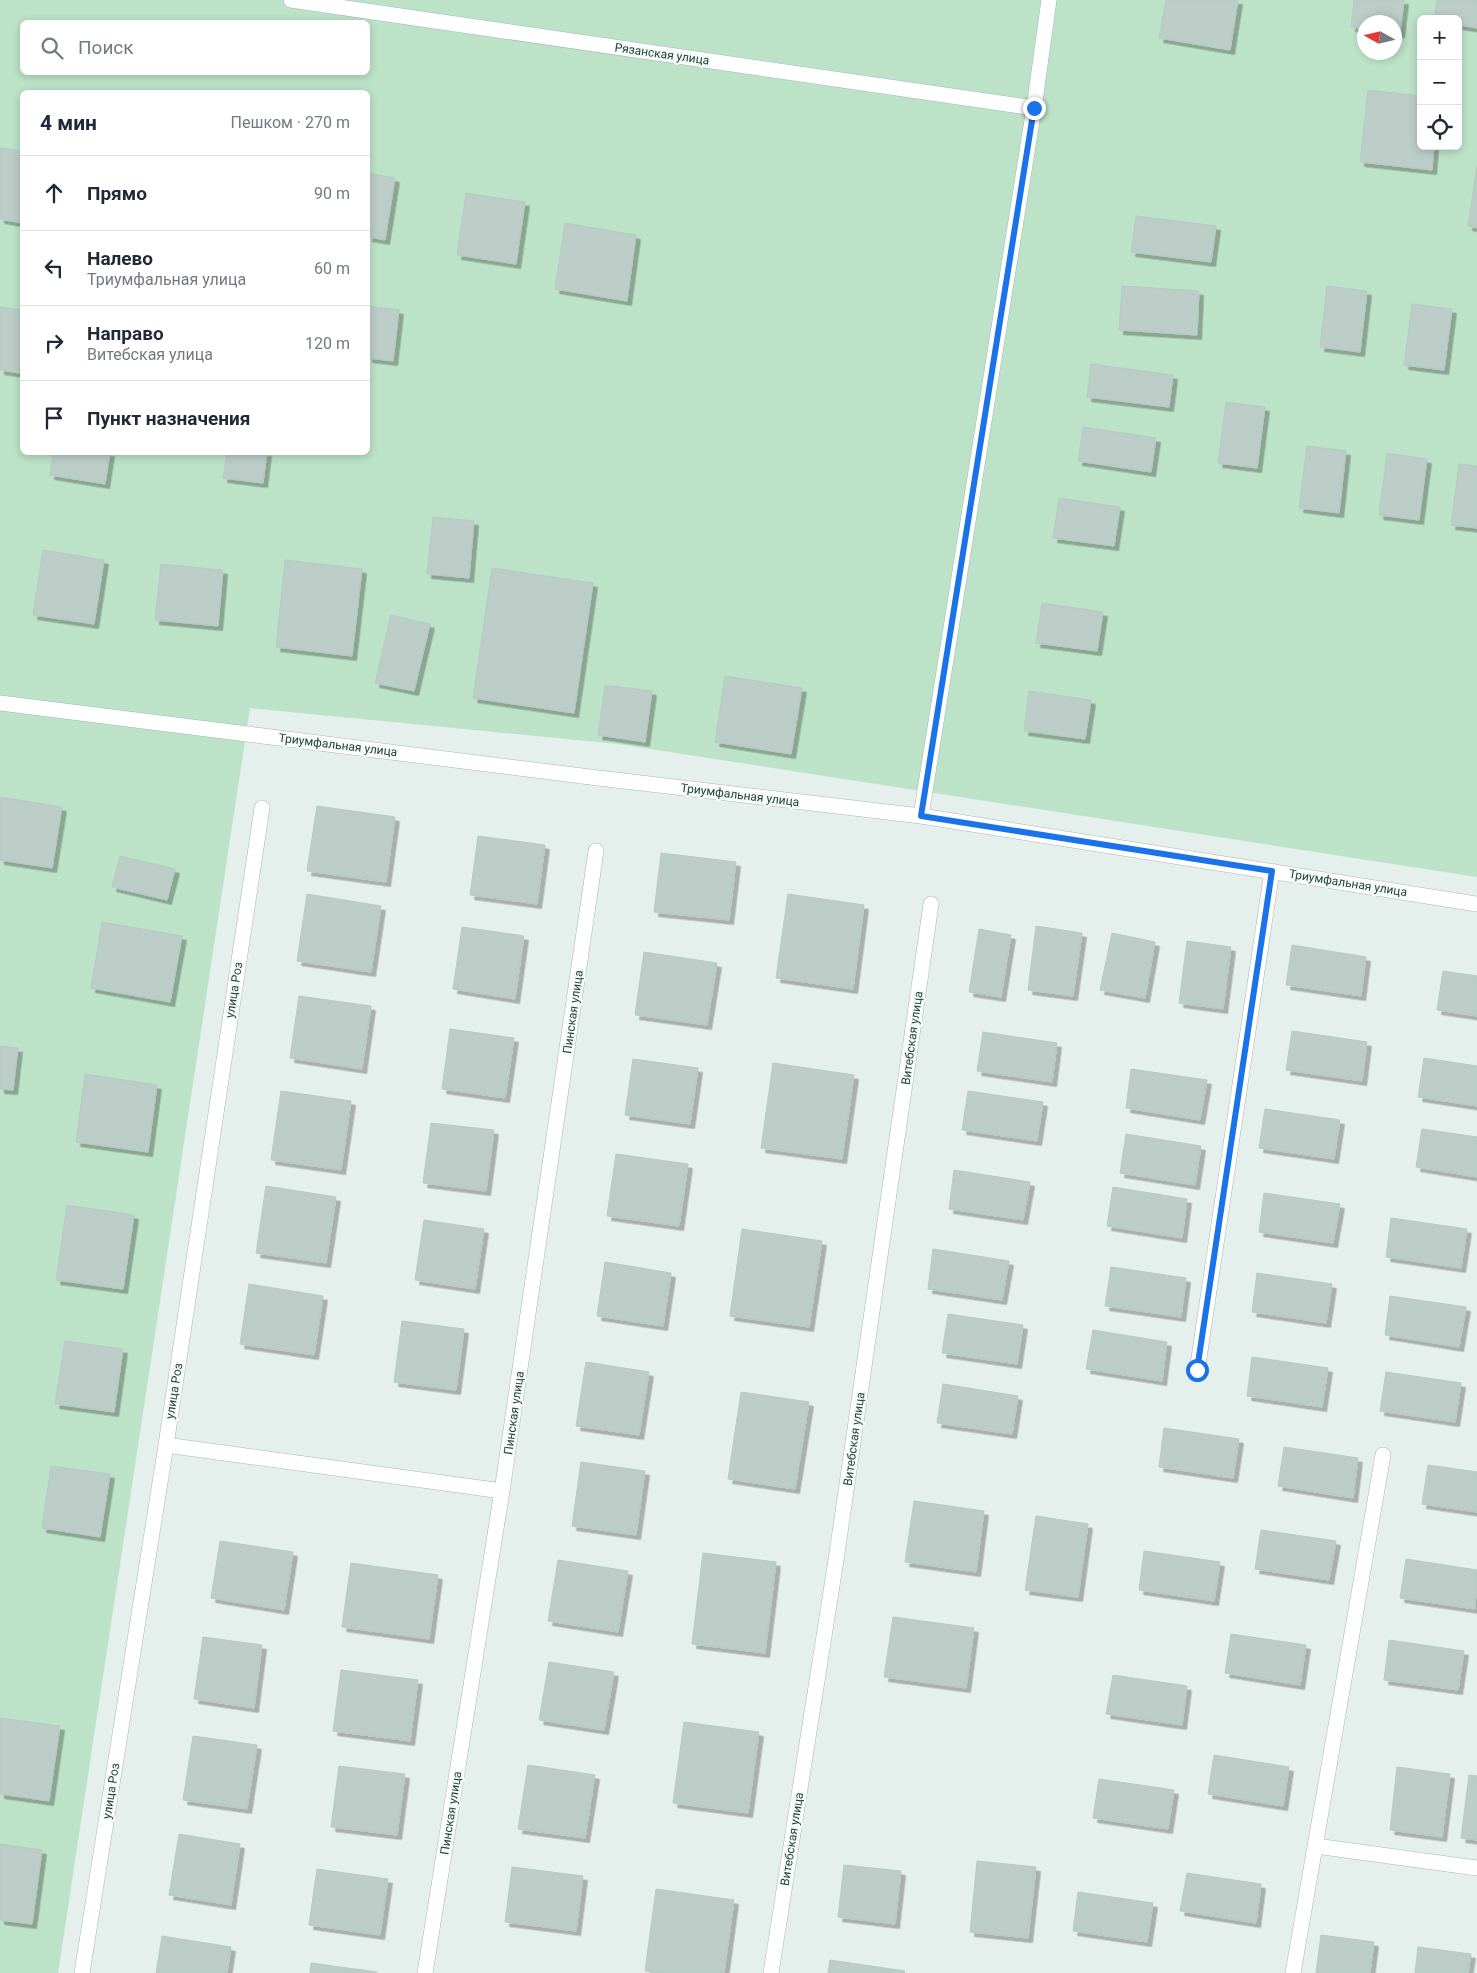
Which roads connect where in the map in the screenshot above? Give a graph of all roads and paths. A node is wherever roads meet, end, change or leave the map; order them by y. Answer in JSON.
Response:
{"nodes":[{"id":1,"x":291,"y":0,"type":"edge"},
{"id":2,"x":1049,"y":0,"type":"edge"},
{"id":3,"x":1034,"y":108,"type":"junction"},
{"id":4,"x":0,"y":702,"type":"edge"},
{"id":5,"x":262,"y":808,"type":"dead end"},
{"id":6,"x":921,"y":816,"type":"junction"},
{"id":7,"x":596,"y":852,"type":"dead end"},
{"id":8,"x":1272,"y":871,"type":"junction"},
{"id":9,"x":931,"y":904,"type":"dead end"},
{"id":10,"x":1477,"y":904,"type":"edge"},
{"id":11,"x":1197,"y":1370,"type":"dead end"},
{"id":12,"x":166,"y":1445,"type":"junction"},
{"id":13,"x":1383,"y":1455,"type":"dead end"},
{"id":14,"x":502,"y":1491,"type":"junction"},
{"id":15,"x":1316,"y":1846,"type":"junction"},
{"id":16,"x":1477,"y":1868,"type":"edge"},
{"id":17,"x":82,"y":1973,"type":"edge"},
{"id":18,"x":425,"y":1973,"type":"edge"},
{"id":19,"x":771,"y":1973,"type":"edge"},
{"id":20,"x":1293,"y":1973,"type":"edge"}],
"edges":[{"from":1,"to":3,"type":"street","name":"Рязанская улица"},
{"from":2,"to":3,"type":"street"},
{"from":3,"to":6,"type":"street"},
{"from":4,"to":6,"type":"street","name":"Триумфальная улица"},
{"from":5,"to":12,"type":"street","name":"улица Роз"},
{"from":6,"to":8,"type":"street","name":"Триумфальная улица"},
{"from":7,"to":14,"type":"street","name":"Пинская улица"},
{"from":8,"to":10,"type":"street","name":"Триумфальная улица"},
{"from":8,"to":11,"type":"street"},
{"from":9,"to":19,"type":"street","name":"Витебская улица"},
{"from":12,"to":14,"type":"street"},
{"from":12,"to":17,"type":"street","name":"улица Роз"},
{"from":13,"to":15,"type":"street"},
{"from":14,"to":18,"type":"street","name":"Пинская улица"},
{"from":15,"to":16,"type":"street"},
{"from":15,"to":20,"type":"street"}]}
